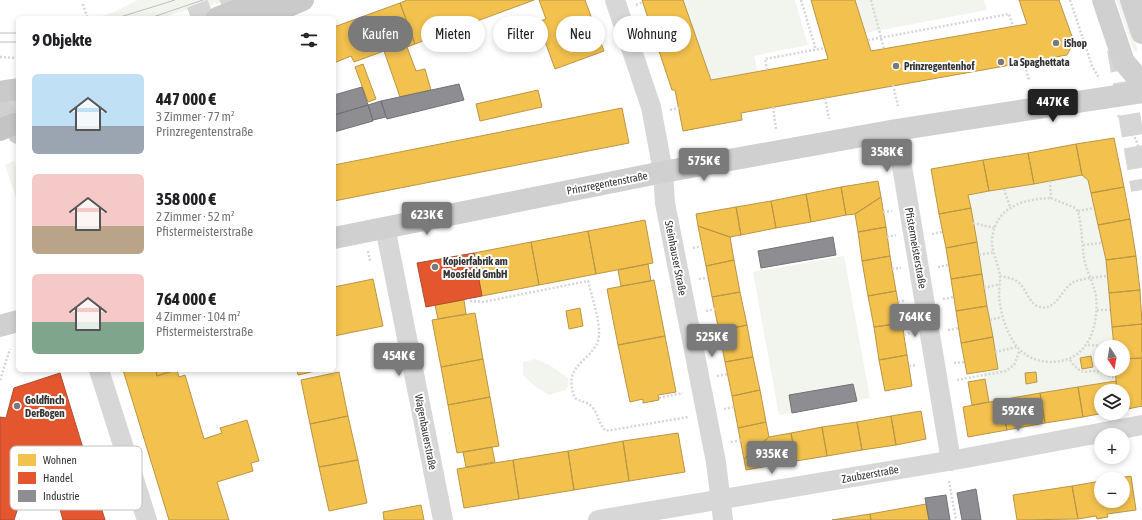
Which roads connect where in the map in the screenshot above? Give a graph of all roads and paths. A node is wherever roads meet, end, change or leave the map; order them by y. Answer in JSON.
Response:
{"nodes":[{"id":1,"x":262,"y":0,"type":"edge"},
{"id":2,"x":303,"y":0,"type":"edge"},
{"id":3,"x":615,"y":0,"type":"edge"},
{"id":4,"x":801,"y":0,"type":"edge"},
{"id":5,"x":871,"y":0,"type":"edge"},
{"id":6,"x":1070,"y":0,"type":"edge"},
{"id":7,"x":1103,"y":0,"type":"edge"},
{"id":8,"x":1131,"y":0,"type":"edge"},
{"id":9,"x":82,"y":4,"type":"dead end"},
{"id":10,"x":87,"y":16,"type":"dead end"},
{"id":11,"x":222,"y":16,"type":"edge"},
{"id":12,"x":265,"y":16,"type":"edge"},
{"id":13,"x":1013,"y":26,"type":"dead end"},
{"id":14,"x":1142,"y":33,"type":"edge"},
{"id":15,"x":882,"y":38,"type":"junction"},
{"id":16,"x":868,"y":40,"type":"dead end"},
{"id":17,"x":825,"y":48,"type":"dead end"},
{"id":18,"x":884,"y":49,"type":"dead end"},
{"id":19,"x":816,"y":50,"type":"junction"},
{"id":20,"x":0,"y":57,"type":"edge"},
{"id":21,"x":16,"y":58,"type":"edge"},
{"id":22,"x":1024,"y":62,"type":"dead end"},
{"id":23,"x":1092,"y":66,"type":"dead end"},
{"id":24,"x":767,"y":70,"type":"dead end"},
{"id":25,"x":1029,"y":80,"type":"dead end"},
{"id":26,"x":1142,"y":83,"type":"edge"},
{"id":27,"x":893,"y":86,"type":"dead end"},
{"id":28,"x":16,"y":89,"type":"edge"},
{"id":29,"x":0,"y":92,"type":"edge"},
{"id":30,"x":1142,"y":92,"type":"edge"},
{"id":31,"x":825,"y":98,"type":"dead end"},
{"id":32,"x":898,"y":106,"type":"dead end"},
{"id":33,"x":773,"y":107,"type":"dead end"},
{"id":34,"x":829,"y":119,"type":"dead end"},
{"id":35,"x":776,"y":129,"type":"dead end"},
{"id":36,"x":1126,"y":129,"type":"dead end"},
{"id":37,"x":896,"y":130,"type":"junction"},
{"id":38,"x":1142,"y":161,"type":"edge"},
{"id":39,"x":663,"y":172,"type":"junction"},
{"id":40,"x":1050,"y":181,"type":"dead end"},
{"id":41,"x":1004,"y":189,"type":"dead end"},
{"id":42,"x":1051,"y":198,"type":"junction"},
{"id":43,"x":1010,"y":206,"type":"junction"},
{"id":44,"x":1094,"y":208,"type":"dead end"},
{"id":45,"x":1078,"y":211,"type":"junction"},
{"id":46,"x":973,"y":223,"type":"dead end"},
{"id":47,"x":385,"y":227,"type":"junction"},
{"id":48,"x":994,"y":228,"type":"junction"},
{"id":49,"x":942,"y":232,"type":"dead end"},
{"id":50,"x":928,"y":234,"type":"dead end"},
{"id":51,"x":336,"y":238,"type":"edge"},
{"id":52,"x":1102,"y":243,"type":"dead end"},
{"id":53,"x":1083,"y":245,"type":"junction"},
{"id":54,"x":994,"y":252,"type":"junction"},
{"id":55,"x":979,"y":255,"type":"dead end"},
{"id":56,"x":948,"y":265,"type":"dead end"},
{"id":57,"x":933,"y":267,"type":"dead end"},
{"id":58,"x":1000,"y":276,"type":"junction"},
{"id":59,"x":1108,"y":276,"type":"dead end"},
{"id":60,"x":1091,"y":278,"type":"junction"},
{"id":61,"x":1000,"y":284,"type":"junction"},
{"id":62,"x":984,"y":288,"type":"dead end"},
{"id":63,"x":954,"y":297,"type":"dead end"},
{"id":64,"x":939,"y":299,"type":"dead end"},
{"id":65,"x":470,"y":301,"type":"dead end"},
{"id":66,"x":1097,"y":310,"type":"junction"},
{"id":67,"x":1110,"y":310,"type":"dead end"},
{"id":68,"x":1002,"y":317,"type":"junction"},
{"id":69,"x":990,"y":320,"type":"dead end"},
{"id":70,"x":16,"y":322,"type":"edge"},
{"id":71,"x":0,"y":326,"type":"edge"},
{"id":72,"x":959,"y":328,"type":"dead end"},
{"id":73,"x":944,"y":331,"type":"dead end"},
{"id":74,"x":1088,"y":345,"type":"junction"},
{"id":75,"x":1094,"y":345,"type":"edge"},
{"id":76,"x":1017,"y":347,"type":"junction"},
{"id":77,"x":10,"y":349,"type":"dead end"},
{"id":78,"x":1020,"y":350,"type":"junction"},
{"id":79,"x":995,"y":352,"type":"dead end"},
{"id":80,"x":1070,"y":360,"type":"junction"},
{"id":81,"x":965,"y":362,"type":"dead end"},
{"id":82,"x":949,"y":364,"type":"dead end"},
{"id":83,"x":100,"y":372,"type":"edge"},
{"id":84,"x":1116,"y":378,"type":"dead end"},
{"id":85,"x":0,"y":380,"type":"edge"},
{"id":86,"x":938,"y":383,"type":"junction"},
{"id":87,"x":702,"y":390,"type":"junction"},
{"id":88,"x":659,"y":398,"type":"dead end"},
{"id":89,"x":734,"y":407,"type":"dead end"},
{"id":90,"x":713,"y":412,"type":"junction"},
{"id":91,"x":1142,"y":425,"type":"edge"},
{"id":92,"x":741,"y":440,"type":"dead end"},
{"id":93,"x":726,"y":443,"type":"dead end"},
{"id":94,"x":123,"y":446,"type":"edge"},
{"id":95,"x":951,"y":461,"type":"junction"},
{"id":96,"x":949,"y":481,"type":"dead end"},
{"id":97,"x":720,"y":499,"type":"junction"},
{"id":98,"x":142,"y":504,"type":"edge"},
{"id":99,"x":147,"y":520,"type":"edge"},
{"id":100,"x":443,"y":520,"type":"edge"},
{"id":101,"x":598,"y":520,"type":"edge"},
{"id":102,"x":723,"y":520,"type":"edge"},
{"id":103,"x":956,"y":520,"type":"edge"}],
"edges":[{"from":1,"to":11,"type":"main road"},
{"from":2,"to":12,"type":"main road"},
{"from":3,"to":39,"type":"street","name":"Steinhauser Straße"},
{"from":4,"to":19,"type":"path"},
{"from":5,"to":15,"type":"path"},
{"from":6,"to":23,"type":"path"},
{"from":7,"to":26,"type":"main road"},
{"from":8,"to":14,"type":"main road"},
{"from":9,"to":10,"type":"path"},
{"from":13,"to":15,"type":"path"},
{"from":15,"to":16,"type":"path"},
{"from":15,"to":18,"type":"path"},
{"from":17,"to":19,"type":"path"},
{"from":19,"to":24,"type":"path"},
{"from":20,"to":21,"type":"path"},
{"from":22,"to":25,"type":"path"},
{"from":27,"to":32,"type":"path"},
{"from":28,"to":29,"type":"main road"},
{"from":30,"to":37,"type":"main road","name":"Prinzregentenstraße"},
{"from":31,"to":34,"type":"path"},
{"from":33,"to":35,"type":"path"},
{"from":36,"to":38,"type":"path"},
{"from":37,"to":39,"type":"main road","name":"Prinzregentenstraße"},
{"from":37,"to":86,"type":"street","name":"Pfistermeisterstraße"},
{"from":39,"to":47,"type":"main road","name":"Prinzregentenstraße"},
{"from":39,"to":87,"type":"street","name":"Steinhauser Straße"},
{"from":40,"to":42,"type":"path"},
{"from":41,"to":43,"type":"path"},
{"from":42,"to":43,"type":"path"},
{"from":42,"to":45,"type":"path"},
{"from":43,"to":48,"type":"path"},
{"from":44,"to":45,"type":"path"},
{"from":45,"to":53,"type":"path"},
{"from":46,"to":48,"type":"path"},
{"from":47,"to":51,"type":"main road","name":"Prinzregentenstraße"},
{"from":47,"to":100,"type":"street","name":"Wagenbauerstraße"},
{"from":48,"to":54,"type":"path"},
{"from":49,"to":50,"type":"path"},
{"from":52,"to":53,"type":"path"},
{"from":53,"to":60,"type":"path"},
{"from":54,"to":55,"type":"path"},
{"from":54,"to":58,"type":"path"},
{"from":56,"to":57,"type":"path"},
{"from":58,"to":60,"type":"path"},
{"from":58,"to":61,"type":"path"},
{"from":59,"to":60,"type":"path"},
{"from":60,"to":66,"type":"path"},
{"from":61,"to":62,"type":"path"},
{"from":61,"to":68,"type":"path"},
{"from":63,"to":64,"type":"path"},
{"from":65,"to":90,"type":"path"},
{"from":66,"to":67,"type":"path"},
{"from":66,"to":74,"type":"path"},
{"from":68,"to":69,"type":"path"},
{"from":68,"to":76,"type":"path"},
{"from":70,"to":71,"type":"main road"},
{"from":72,"to":73,"type":"path"},
{"from":74,"to":75,"type":"path"},
{"from":74,"to":80,"type":"path"},
{"from":76,"to":78,"type":"path"},
{"from":76,"to":79,"type":"path"},
{"from":77,"to":85,"type":"path"},
{"from":78,"to":80,"type":"path"},
{"from":78,"to":86,"type":"path"},
{"from":80,"to":84,"type":"path"},
{"from":81,"to":82,"type":"path"},
{"from":83,"to":94,"type":"street"},
{"from":86,"to":95,"type":"street","name":"Pfistermeisterstraße"},
{"from":87,"to":88,"type":"path"},
{"from":87,"to":90,"type":"street","name":"Steinhauser Straße"},
{"from":89,"to":90,"type":"path"},
{"from":90,"to":97,"type":"street","name":"Steinhauser Straße"},
{"from":91,"to":95,"type":"street","name":"Zaubzerstraße"},
{"from":92,"to":93,"type":"path"},
{"from":95,"to":97,"type":"street","name":"Zaubzerstraße"},
{"from":96,"to":103,"type":"path"},
{"from":97,"to":101,"type":"street","name":"Zaubzerstraße"},
{"from":97,"to":102,"type":"street","name":"Steinhauser Straße"},
{"from":98,"to":99,"type":"street"}]}
